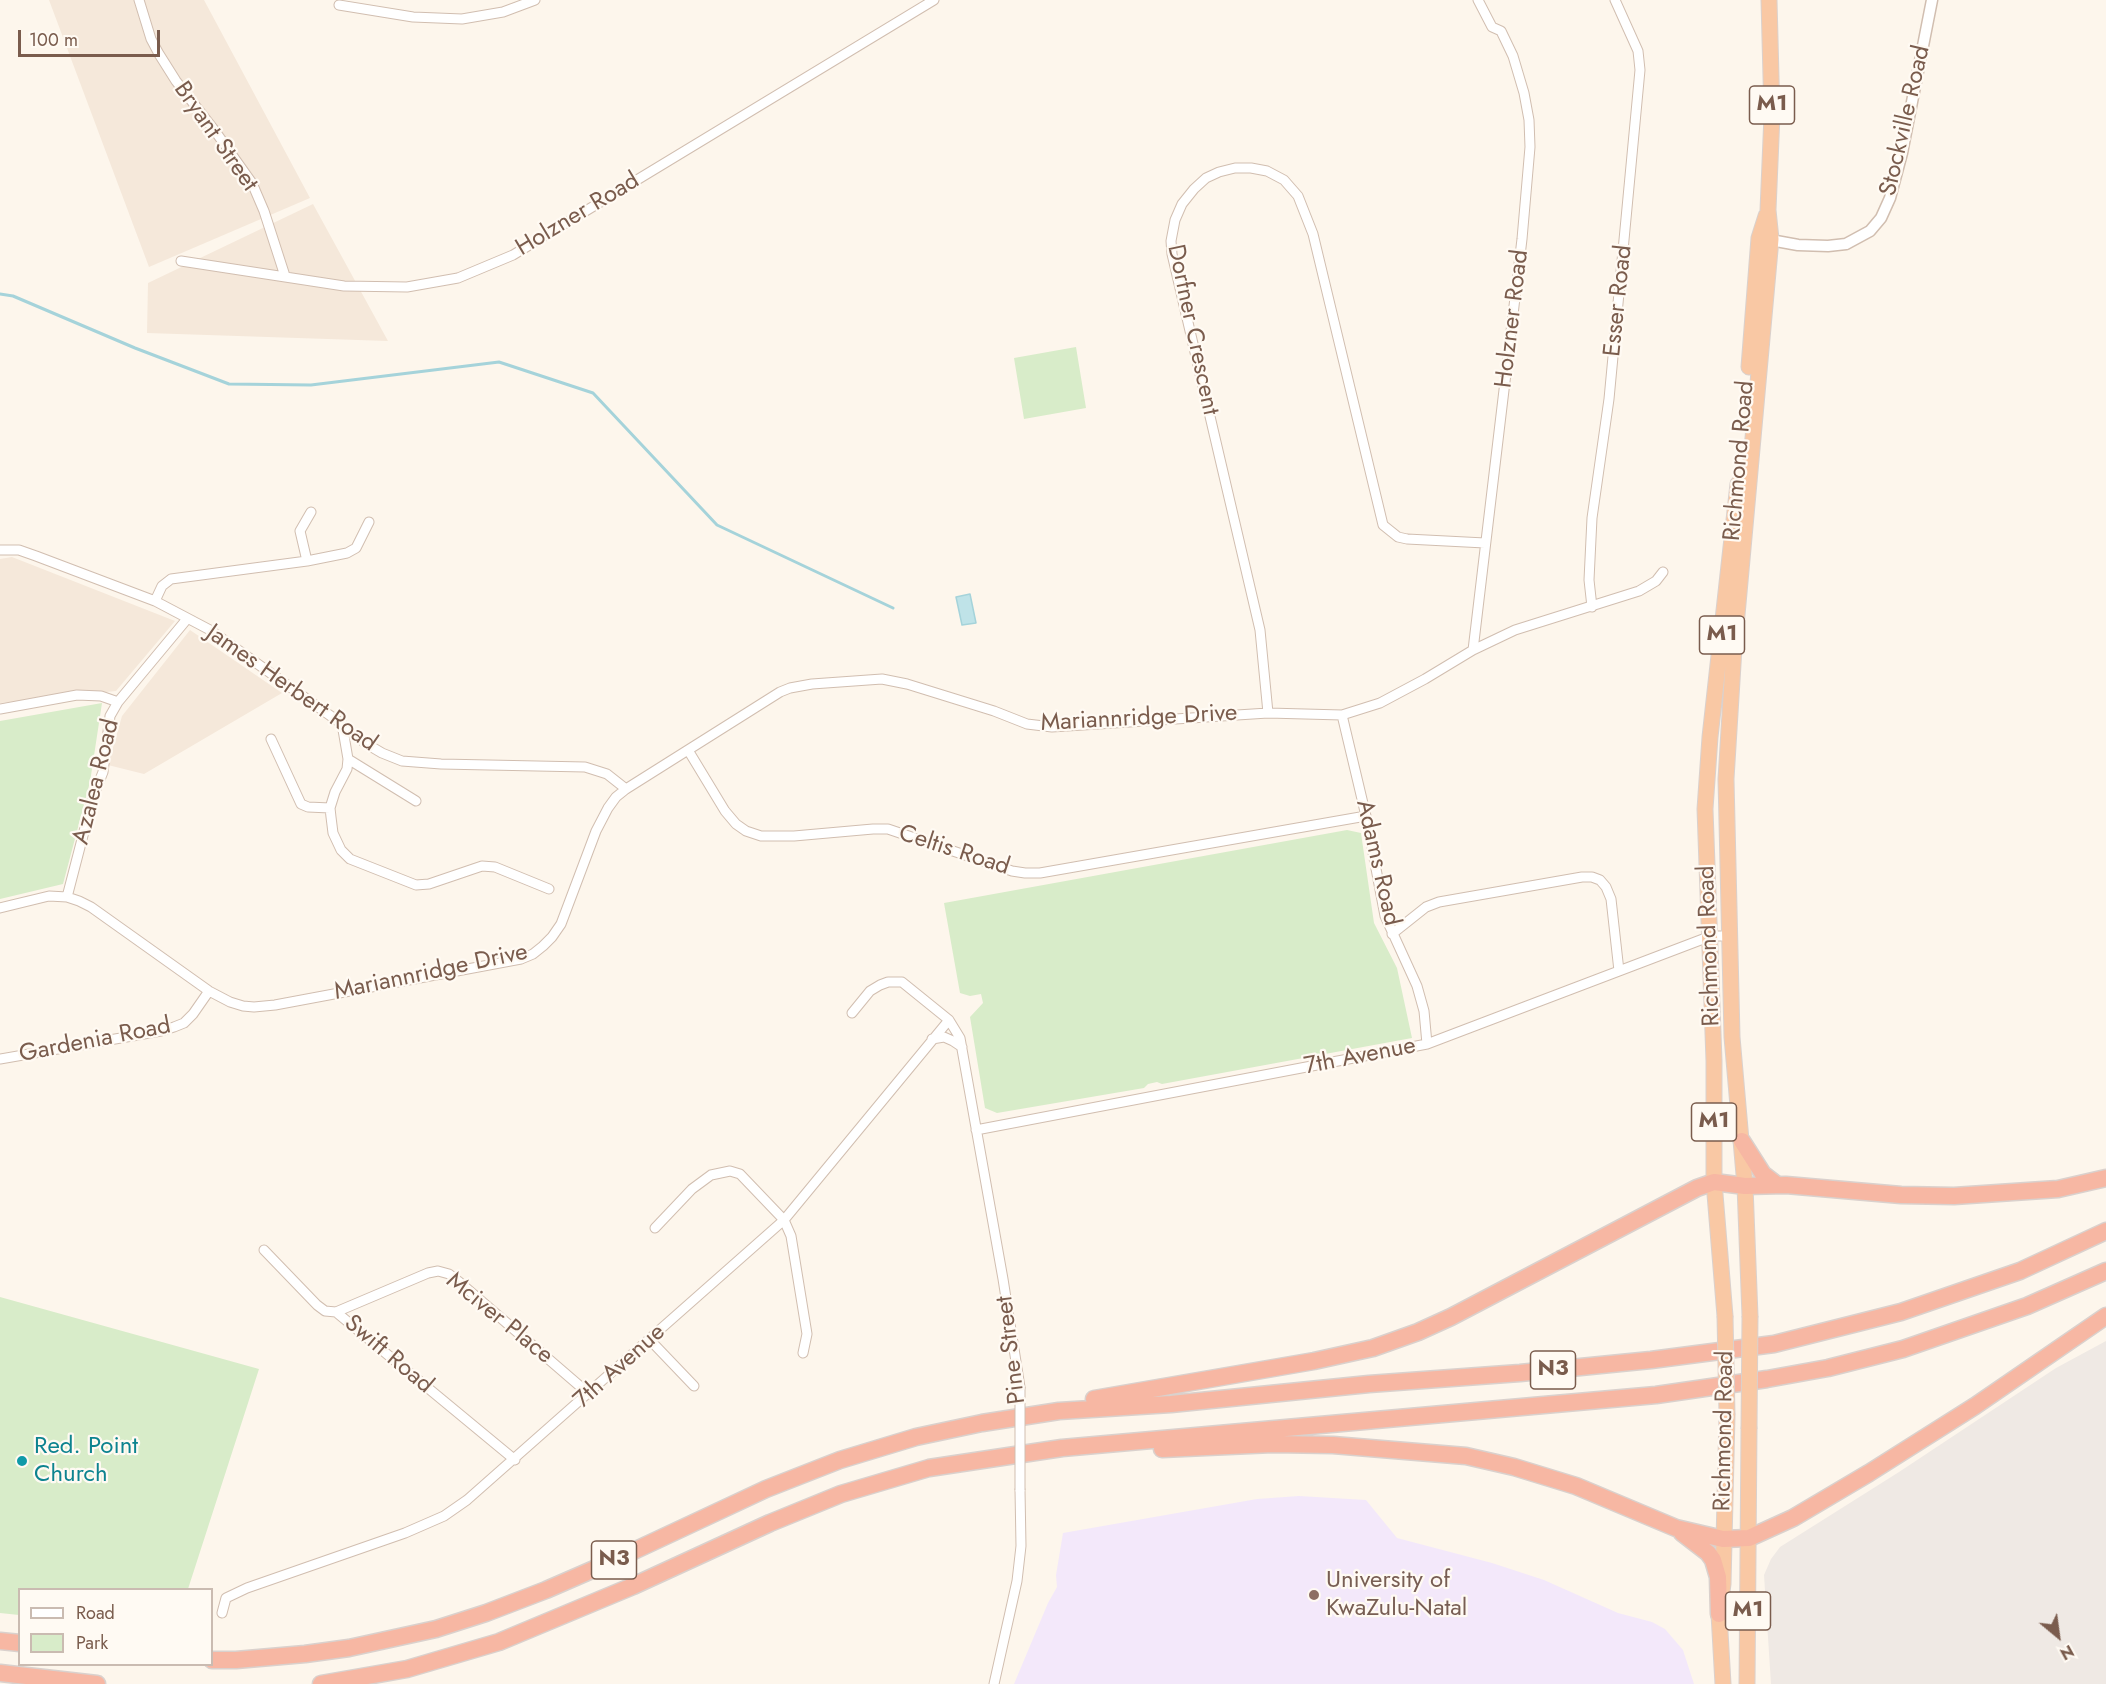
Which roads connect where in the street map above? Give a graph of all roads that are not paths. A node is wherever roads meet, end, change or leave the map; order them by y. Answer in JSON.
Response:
{"nodes":[{"id":1,"x":139,"y":0,"type":"edge"},
{"id":2,"x":535,"y":0,"type":"edge"},
{"id":3,"x":934,"y":0,"type":"edge"},
{"id":4,"x":1478,"y":0,"type":"edge"},
{"id":5,"x":1615,"y":0,"type":"edge"},
{"id":6,"x":1769,"y":0,"type":"edge"},
{"id":7,"x":1932,"y":0,"type":"edge"},
{"id":8,"x":339,"y":5,"type":"dead end"},
{"id":9,"x":1765,"y":239,"type":"junction"},
{"id":10,"x":181,"y":261,"type":"dead end"},
{"id":11,"x":285,"y":276,"type":"junction"},
{"id":12,"x":311,"y":512,"type":"dead end"},
{"id":13,"x":369,"y":522,"type":"dead end"},
{"id":14,"x":1485,"y":543,"type":"junction"},
{"id":15,"x":0,"y":550,"type":"edge"},
{"id":16,"x":307,"y":561,"type":"junction"},
{"id":17,"x":1663,"y":572,"type":"dead end"},
{"id":18,"x":155,"y":601,"type":"junction"},
{"id":19,"x":1592,"y":607,"type":"junction"},
{"id":20,"x":187,"y":619,"type":"junction"},
{"id":21,"x":1473,"y":650,"type":"junction"},
{"id":22,"x":118,"y":702,"type":"junction"},
{"id":23,"x":0,"y":709,"type":"edge"},
{"id":24,"x":1268,"y":713,"type":"junction"},
{"id":25,"x":1342,"y":715,"type":"junction"},
{"id":26,"x":342,"y":724,"type":"junction"},
{"id":27,"x":271,"y":738,"type":"dead end"},
{"id":28,"x":688,"y":750,"type":"junction"},
{"id":29,"x":348,"y":759,"type":"junction"},
{"id":30,"x":626,"y":789,"type":"junction"},
{"id":31,"x":416,"y":801,"type":"dead end"},
{"id":32,"x":330,"y":808,"type":"junction"},
{"id":33,"x":1366,"y":816,"type":"junction"},
{"id":34,"x":549,"y":889,"type":"dead end"},
{"id":35,"x":67,"y":897,"type":"junction"},
{"id":36,"x":0,"y":908,"type":"edge"},
{"id":37,"x":1392,"y":934,"type":"junction"},
{"id":38,"x":1711,"y":936,"type":"junction"},
{"id":39,"x":1730,"y":936,"type":"junction"},
{"id":40,"x":1619,"y":971,"type":"junction"},
{"id":41,"x":209,"y":991,"type":"junction"},
{"id":42,"x":852,"y":1013,"type":"dead end"},
{"id":43,"x":949,"y":1020,"type":"junction"},
{"id":44,"x":932,"y":1039,"type":"junction"},
{"id":45,"x":1427,"y":1044,"type":"junction"},
{"id":46,"x":962,"y":1047,"type":"junction"},
{"id":47,"x":0,"y":1059,"type":"edge"},
{"id":48,"x":976,"y":1130,"type":"junction"},
{"id":49,"x":1742,"y":1141,"type":"junction"},
{"id":50,"x":2106,"y":1178,"type":"edge"},
{"id":51,"x":1714,"y":1182,"type":"junction"},
{"id":52,"x":1776,"y":1184,"type":"junction"},
{"id":53,"x":1745,"y":1186,"type":"junction"},
{"id":54,"x":784,"y":1220,"type":"junction"},
{"id":55,"x":655,"y":1228,"type":"dead end"},
{"id":56,"x":2106,"y":1231,"type":"edge"},
{"id":57,"x":264,"y":1250,"type":"dead end"},
{"id":58,"x":2106,"y":1270,"type":"edge"},
{"id":59,"x":336,"y":1312,"type":"junction"},
{"id":60,"x":2106,"y":1316,"type":"edge"},
{"id":61,"x":650,"y":1340,"type":"junction"},
{"id":62,"x":803,"y":1353,"type":"dead end"},
{"id":63,"x":694,"y":1386,"type":"dead end"},
{"id":64,"x":589,"y":1394,"type":"junction"},
{"id":65,"x":1059,"y":1411,"type":"junction"},
{"id":66,"x":1062,"y":1448,"type":"junction"},
{"id":67,"x":514,"y":1460,"type":"junction"},
{"id":68,"x":1676,"y":1528,"type":"junction"},
{"id":69,"x":1749,"y":1538,"type":"junction"},
{"id":70,"x":1724,"y":1539,"type":"junction"},
{"id":71,"x":222,"y":1613,"type":"dead end"},
{"id":72,"x":1719,"y":1614,"type":"junction"},
{"id":73,"x":0,"y":1641,"type":"edge"},
{"id":74,"x":18,"y":1643,"type":"edge"},
{"id":75,"x":213,"y":1660,"type":"edge"},
{"id":76,"x":0,"y":1673,"type":"edge"},
{"id":77,"x":98,"y":1684,"type":"edge"},
{"id":78,"x":321,"y":1684,"type":"edge"},
{"id":79,"x":994,"y":1684,"type":"edge"},
{"id":80,"x":1723,"y":1684,"type":"edge"},
{"id":81,"x":1747,"y":1684,"type":"edge"}],
"edges":[{"from":1,"to":11,"type":"street","name":"Bryant Street"},
{"from":2,"to":8,"type":"street"},
{"from":3,"to":11,"type":"street","name":"Holzner Road"},
{"from":4,"to":14,"type":"street","name":"Holzner Road"},
{"from":5,"to":19,"type":"street","name":"Esser Road"},
{"from":6,"to":9,"type":"highway","name":"Richmond Road","number":"M1"},
{"from":7,"to":9,"type":"street","name":"Stockville Road"},
{"from":9,"to":38,"type":"highway","name":"Richmond Road","number":"M1"},
{"from":9,"to":39,"type":"highway","name":"Richmond Road","number":"M1"},
{"from":10,"to":11,"type":"street","name":"Holzner Road"},
{"from":12,"to":16,"type":"street"},
{"from":13,"to":16,"type":"street"},
{"from":14,"to":21,"type":"street","name":"Holzner Road"},
{"from":14,"to":24,"type":"street","name":"Dorfner Crescent"},
{"from":15,"to":18,"type":"street","name":"James Herbert Road"},
{"from":16,"to":18,"type":"street"},
{"from":17,"to":19,"type":"street","name":"Mariannridge Drive"},
{"from":18,"to":20,"type":"street","name":"James Herbert Road"},
{"from":19,"to":21,"type":"street","name":"Mariannridge Drive"},
{"from":20,"to":22,"type":"street","name":"Azalea Road"},
{"from":20,"to":26,"type":"street","name":"James Herbert Road"},
{"from":21,"to":25,"type":"street","name":"Mariannridge Drive"},
{"from":22,"to":23,"type":"street"},
{"from":22,"to":35,"type":"street","name":"Azalea Road"},
{"from":24,"to":25,"type":"street","name":"Mariannridge Drive"},
{"from":24,"to":28,"type":"street","name":"Mariannridge Drive"},
{"from":25,"to":33,"type":"street","name":"Adams Road"},
{"from":26,"to":29,"type":"street"},
{"from":26,"to":30,"type":"street","name":"James Herbert Road"},
{"from":27,"to":32,"type":"street"},
{"from":28,"to":30,"type":"street","name":"Mariannridge Drive"},
{"from":28,"to":33,"type":"street","name":"Celtis Road"},
{"from":29,"to":31,"type":"street"},
{"from":29,"to":32,"type":"street"},
{"from":30,"to":41,"type":"street","name":"Mariannridge Drive"},
{"from":32,"to":34,"type":"street"},
{"from":33,"to":37,"type":"street","name":"Adams Road"},
{"from":35,"to":36,"type":"street","name":"Mariannridge Drive"},
{"from":35,"to":41,"type":"street","name":"Mariannridge Drive"},
{"from":37,"to":40,"type":"street"},
{"from":37,"to":45,"type":"street","name":"Adams Road"},
{"from":38,"to":39,"type":"street","name":"7th Avenue"},
{"from":38,"to":40,"type":"street","name":"7th Avenue"},
{"from":38,"to":51,"type":"highway","name":"Richmond Road","number":"M1"},
{"from":39,"to":49,"type":"highway","name":"Richmond Road","number":"M1"},
{"from":40,"to":45,"type":"street","name":"7th Avenue"},
{"from":41,"to":47,"type":"street","name":"Gardenia Road"},
{"from":42,"to":43,"type":"street"},
{"from":43,"to":44,"type":"street","name":"7th Avenue"},
{"from":43,"to":46,"type":"street","name":"Pine Street"},
{"from":44,"to":46,"type":"street"},
{"from":44,"to":54,"type":"street","name":"7th Avenue"},
{"from":45,"to":48,"type":"street","name":"7th Avenue"},
{"from":46,"to":48,"type":"street","name":"Pine Street"},
{"from":48,"to":79,"type":"street","name":"Pine Street","bridge":true},
{"from":49,"to":52,"type":"highway"},
{"from":49,"to":53,"type":"highway","name":"Richmond Road","number":"M1"},
{"from":50,"to":52,"type":"highway"},
{"from":51,"to":53,"type":"highway"},
{"from":51,"to":65,"type":"highway"},
{"from":51,"to":70,"type":"highway","name":"Richmond Road","number":"M1","bridge":true},
{"from":52,"to":53,"type":"highway"},
{"from":53,"to":69,"type":"highway","name":"Richmond Road","number":"M1","bridge":true},
{"from":54,"to":55,"type":"street"},
{"from":54,"to":61,"type":"street","name":"7th Avenue"},
{"from":54,"to":62,"type":"street"},
{"from":56,"to":65,"type":"highway","number":"N3"},
{"from":57,"to":59,"type":"street","name":"Swift Road"},
{"from":58,"to":66,"type":"highway","number":"N3"},
{"from":59,"to":64,"type":"street","name":"Mciver Place"},
{"from":59,"to":67,"type":"street","name":"Swift Road"},
{"from":60,"to":69,"type":"highway"},
{"from":61,"to":63,"type":"street"},
{"from":61,"to":64,"type":"street","name":"7th Avenue"},
{"from":64,"to":67,"type":"street","name":"7th Avenue"},
{"from":65,"to":75,"type":"highway","number":"N3"},
{"from":66,"to":68,"type":"highway"},
{"from":66,"to":78,"type":"highway","number":"N3"},
{"from":67,"to":71,"type":"street","name":"7th Avenue"},
{"from":68,"to":70,"type":"highway"},
{"from":68,"to":72,"type":"highway"},
{"from":69,"to":70,"type":"highway"},
{"from":69,"to":81,"type":"highway","name":"Richmond Road","number":"M1"},
{"from":70,"to":72,"type":"highway","name":"Richmond Road","number":"M1"},
{"from":72,"to":80,"type":"highway","name":"Richmond Road","number":"M1"},
{"from":73,"to":74,"type":"highway"},
{"from":76,"to":77,"type":"highway"}]}
